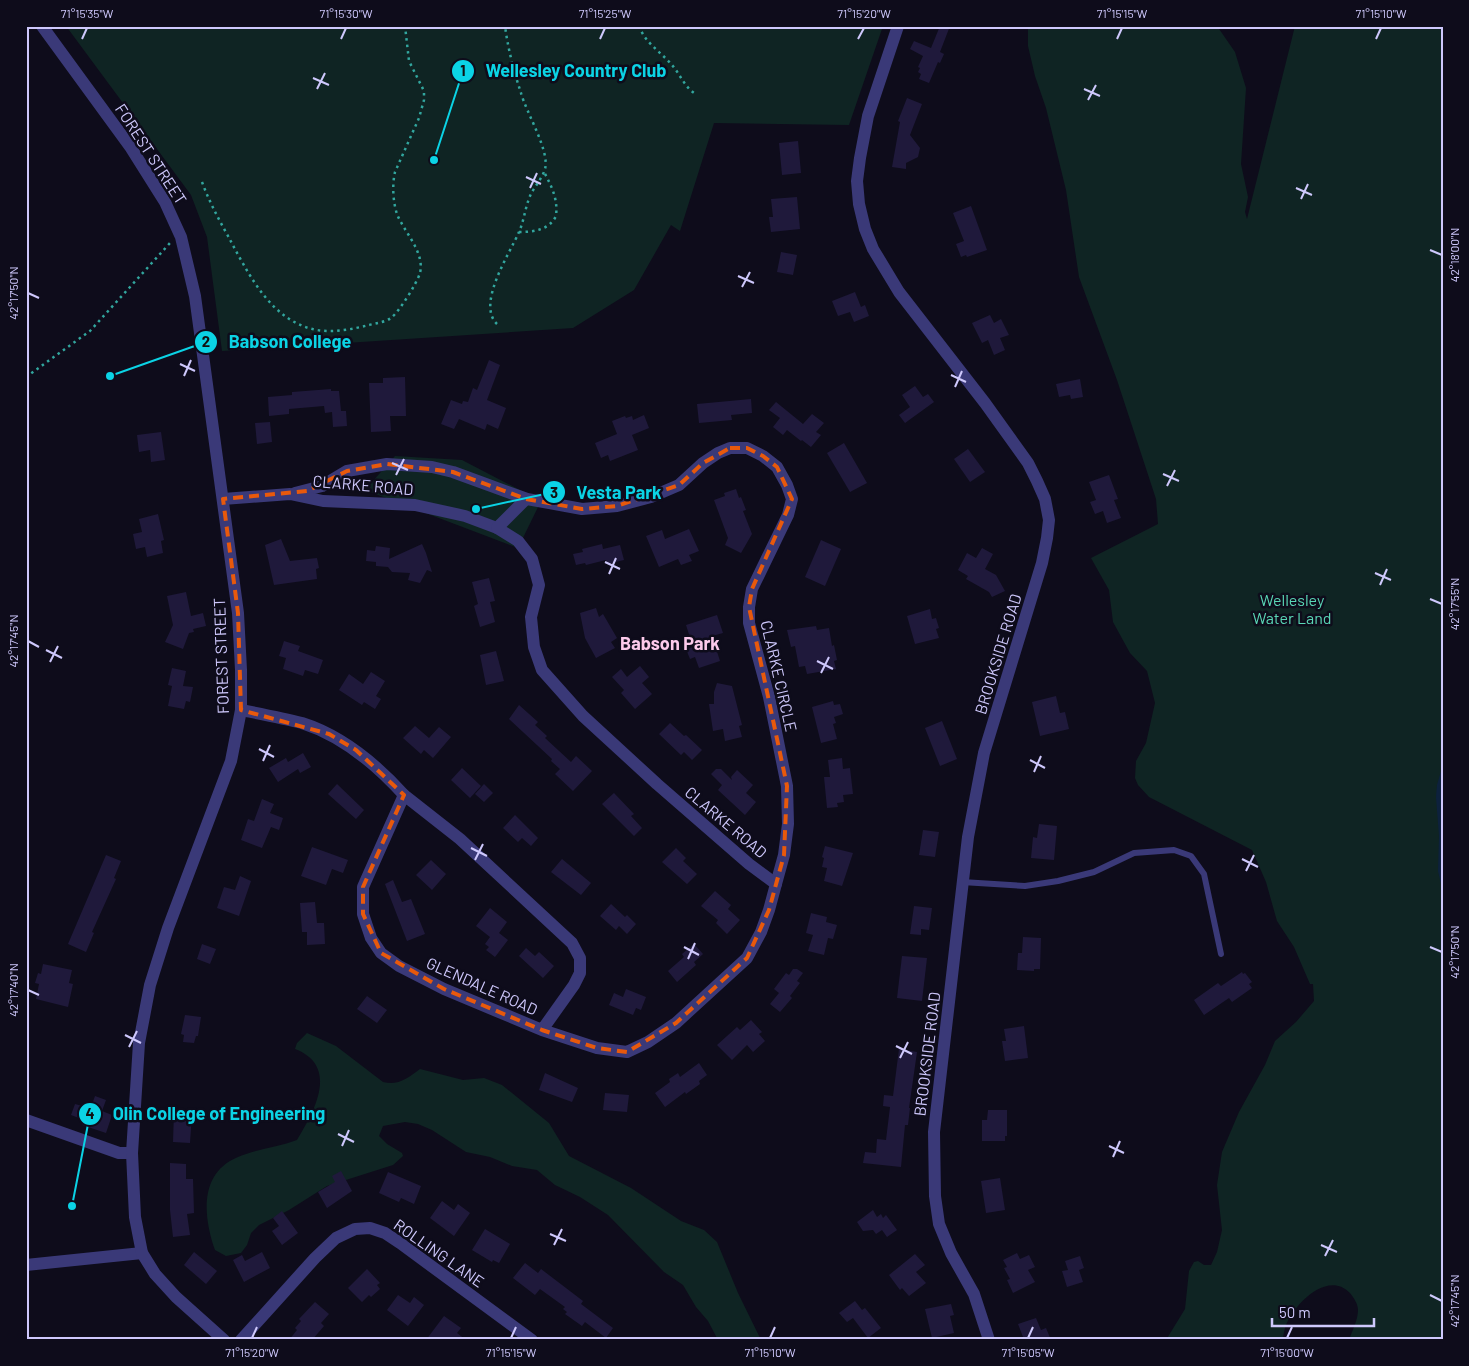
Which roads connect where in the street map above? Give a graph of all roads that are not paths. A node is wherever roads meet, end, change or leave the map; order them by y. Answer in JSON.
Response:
{"nodes":[{"id":1,"x":42,"y":26,"type":"edge"},
{"id":2,"x":898,"y":26,"type":"edge"},
{"id":3,"x":290,"y":494,"type":"junction"},
{"id":4,"x":223,"y":499,"type":"junction"},
{"id":5,"x":526,"y":499,"type":"junction"},
{"id":6,"x":497,"y":528,"type":"junction"},
{"id":7,"x":241,"y":710,"type":"junction"},
{"id":8,"x":404,"y":795,"type":"junction"},
{"id":9,"x":962,"y":882,"type":"junction"},
{"id":10,"x":776,"y":884,"type":"junction"},
{"id":11,"x":1221,"y":954,"type":"dead end"},
{"id":12,"x":542,"y":1030,"type":"junction"},
{"id":13,"x":26,"y":1120,"type":"edge"},
{"id":14,"x":132,"y":1153,"type":"junction"},
{"id":15,"x":142,"y":1253,"type":"junction"},
{"id":16,"x":26,"y":1265,"type":"edge"},
{"id":17,"x":224,"y":1340,"type":"edge"},
{"id":18,"x":241,"y":1340,"type":"edge"},
{"id":19,"x":532,"y":1340,"type":"edge"},
{"id":20,"x":989,"y":1340,"type":"edge"}],
"edges":[{"from":1,"to":4,"type":"street","name":"FOREST STREET"},
{"from":2,"to":9,"type":"street","name":"BROOKSIDE ROAD"},
{"from":3,"to":4,"type":"street","name":"CLARKE ROAD"},
{"from":3,"to":5,"type":"street","name":"CLARKE CIRCLE"},
{"from":3,"to":6,"type":"street","name":"CLARKE ROAD"},
{"from":4,"to":7,"type":"street","name":"FOREST STREET"},
{"from":5,"to":6,"type":"street"},
{"from":5,"to":10,"type":"street","name":"CLARKE CIRCLE"},
{"from":6,"to":10,"type":"street","name":"CLARKE ROAD"},
{"from":7,"to":8,"type":"street","name":"GLENDALE ROAD"},
{"from":7,"to":14,"type":"street","name":"FOREST STREET"},
{"from":8,"to":12,"type":"street","name":"GLENDALE ROAD"},
{"from":8,"to":12,"type":"street","name":"GLENDALE ROAD"},
{"from":9,"to":11,"type":"lane"},
{"from":9,"to":20,"type":"street","name":"BROOKSIDE ROAD"},
{"from":10,"to":12,"type":"street"},
{"from":13,"to":14,"type":"street"},
{"from":14,"to":15,"type":"street","name":"FOREST STREET"},
{"from":15,"to":16,"type":"street"},
{"from":15,"to":17,"type":"street","name":"FOREST STREET"},
{"from":18,"to":19,"type":"street","name":"ROLLING LANE"}]}
